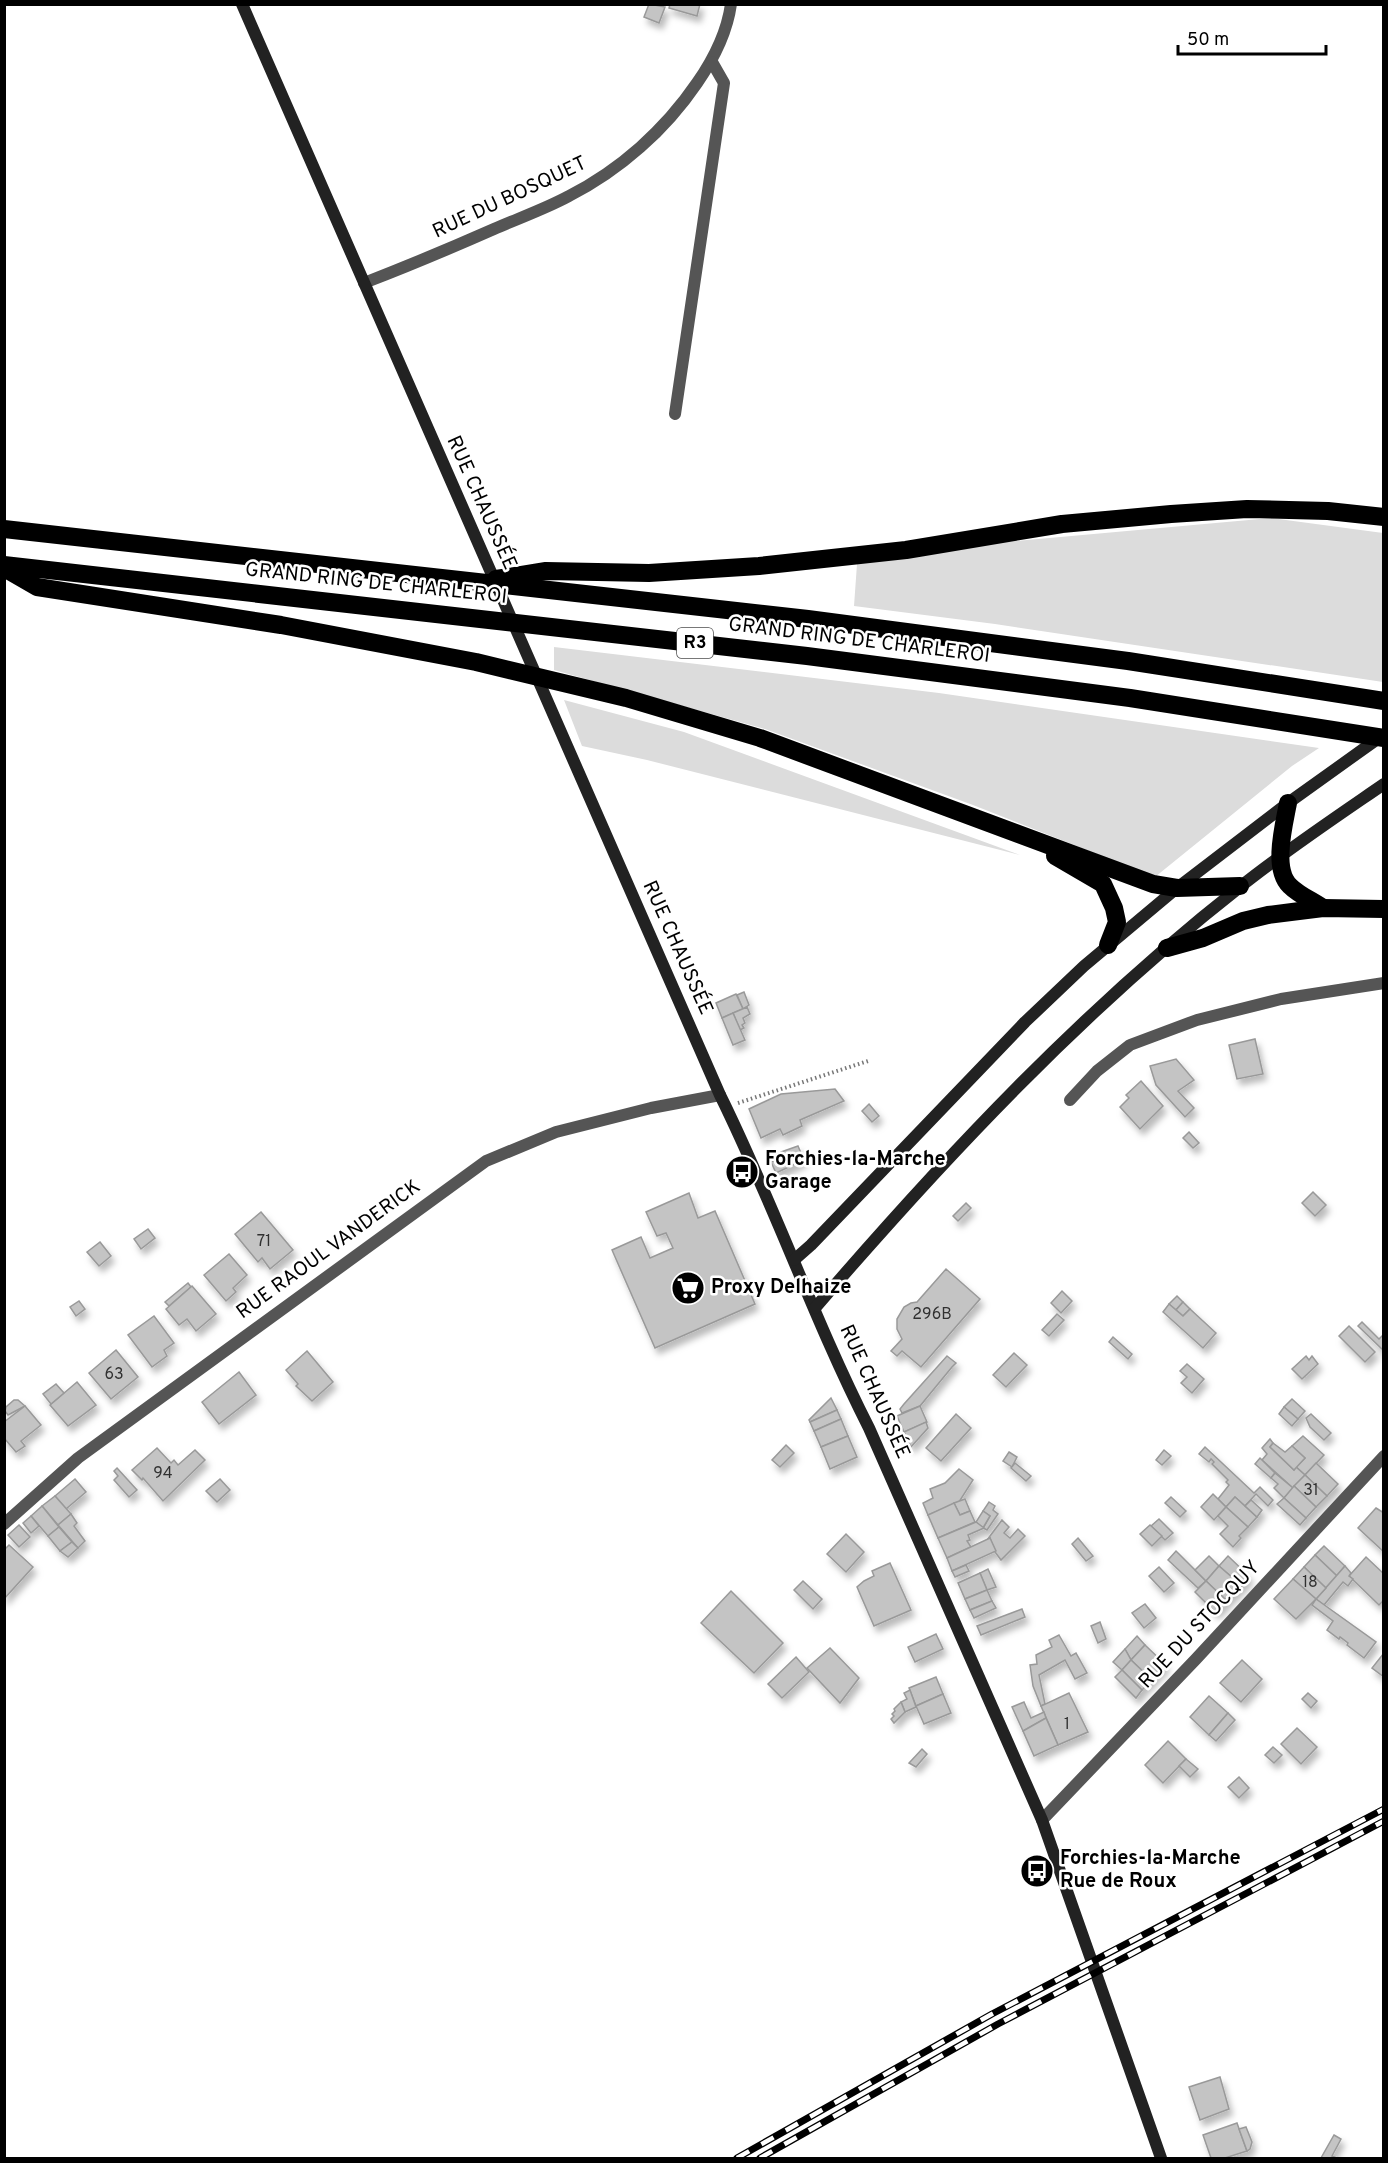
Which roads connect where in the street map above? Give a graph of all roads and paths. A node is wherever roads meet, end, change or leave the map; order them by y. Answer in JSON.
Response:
{"nodes":[{"id":1,"x":242,"y":4,"type":"edge"},
{"id":2,"x":731,"y":4,"type":"edge"},
{"id":3,"x":712,"y":62,"type":"junction"},
{"id":4,"x":364,"y":283,"type":"junction"},
{"id":5,"x":675,"y":414,"type":"dead end"},
{"id":6,"x":1383,"y":517,"type":"edge"},
{"id":7,"x":4,"y":530,"type":"edge"},
{"id":8,"x":4,"y":566,"type":"edge"},
{"id":9,"x":469,"y":583,"type":"junction"},
{"id":10,"x":1383,"y":701,"type":"edge"},
{"id":11,"x":1383,"y":737,"type":"edge"},
{"id":12,"x":1383,"y":784,"type":"edge"},
{"id":13,"x":1288,"y":803,"type":"junction"},
{"id":14,"x":1017,"y":834,"type":"junction"},
{"id":15,"x":1280,"y":858,"type":"junction"},
{"id":16,"x":1240,"y":886,"type":"junction"},
{"id":17,"x":1177,"y":888,"type":"junction"},
{"id":18,"x":1323,"y":908,"type":"junction"},
{"id":19,"x":1383,"y":909,"type":"edge"},
{"id":20,"x":1108,"y":945,"type":"junction"},
{"id":21,"x":1167,"y":948,"type":"junction"},
{"id":22,"x":1383,"y":983,"type":"edge"},
{"id":23,"x":868,"y":1061,"type":"dead end"},
{"id":24,"x":1070,"y":1100,"type":"dead end"},
{"id":25,"x":723,"y":1101,"type":"junction"},
{"id":26,"x":794,"y":1260,"type":"junction"},
{"id":27,"x":815,"y":1308,"type":"junction"},
{"id":28,"x":1383,"y":1456,"type":"edge"},
{"id":29,"x":4,"y":1524,"type":"edge"},
{"id":30,"x":1042,"y":1820,"type":"junction"},
{"id":31,"x":1161,"y":2158,"type":"edge"}],
"edges":[{"from":1,"to":4,"type":"main road","name":"RUE CHAUSSÉE"},
{"from":2,"to":3,"type":"street","name":"RUE DU BOSQUET"},
{"from":3,"to":4,"type":"street","name":"RUE DU BOSQUET"},
{"from":3,"to":5,"type":"street"},
{"from":4,"to":25,"type":"main road","name":"RUE CHAUSSÉE"},
{"from":6,"to":9,"type":"highway"},
{"from":7,"to":9,"type":"highway","name":"GRAND RING DE CHARLEROI","number":"R3"},
{"from":8,"to":11,"type":"highway","name":"GRAND RING DE CHARLEROI","number":"R3"},
{"from":8,"to":14,"type":"highway"},
{"from":9,"to":10,"type":"highway","name":"GRAND RING DE CHARLEROI","number":"R3"},
{"from":11,"to":13,"type":"main road"},
{"from":12,"to":15,"type":"main road"},
{"from":13,"to":15,"type":"highway"},
{"from":13,"to":17,"type":"main road"},
{"from":14,"to":17,"type":"highway"},
{"from":14,"to":20,"type":"highway"},
{"from":15,"to":16,"type":"main road"},
{"from":15,"to":18,"type":"highway"},
{"from":16,"to":17,"type":"highway"},
{"from":16,"to":21,"type":"main road"},
{"from":17,"to":20,"type":"main road"},
{"from":18,"to":19,"type":"highway"},
{"from":18,"to":21,"type":"highway"},
{"from":20,"to":26,"type":"main road"},
{"from":21,"to":27,"type":"main road"},
{"from":22,"to":24,"type":"street"},
{"from":23,"to":25,"type":"path"},
{"from":25,"to":26,"type":"main road","name":"RUE CHAUSSÉE"},
{"from":25,"to":29,"type":"street","name":"RUE RAOUL VANDERICK"},
{"from":26,"to":27,"type":"main road","name":"RUE CHAUSSÉE"},
{"from":27,"to":30,"type":"main road","name":"RUE CHAUSSÉE"},
{"from":28,"to":30,"type":"street","name":"RUE DU STOCQUY"},
{"from":30,"to":31,"type":"main road","name":"RUE CHAUSSÉE"}]}
